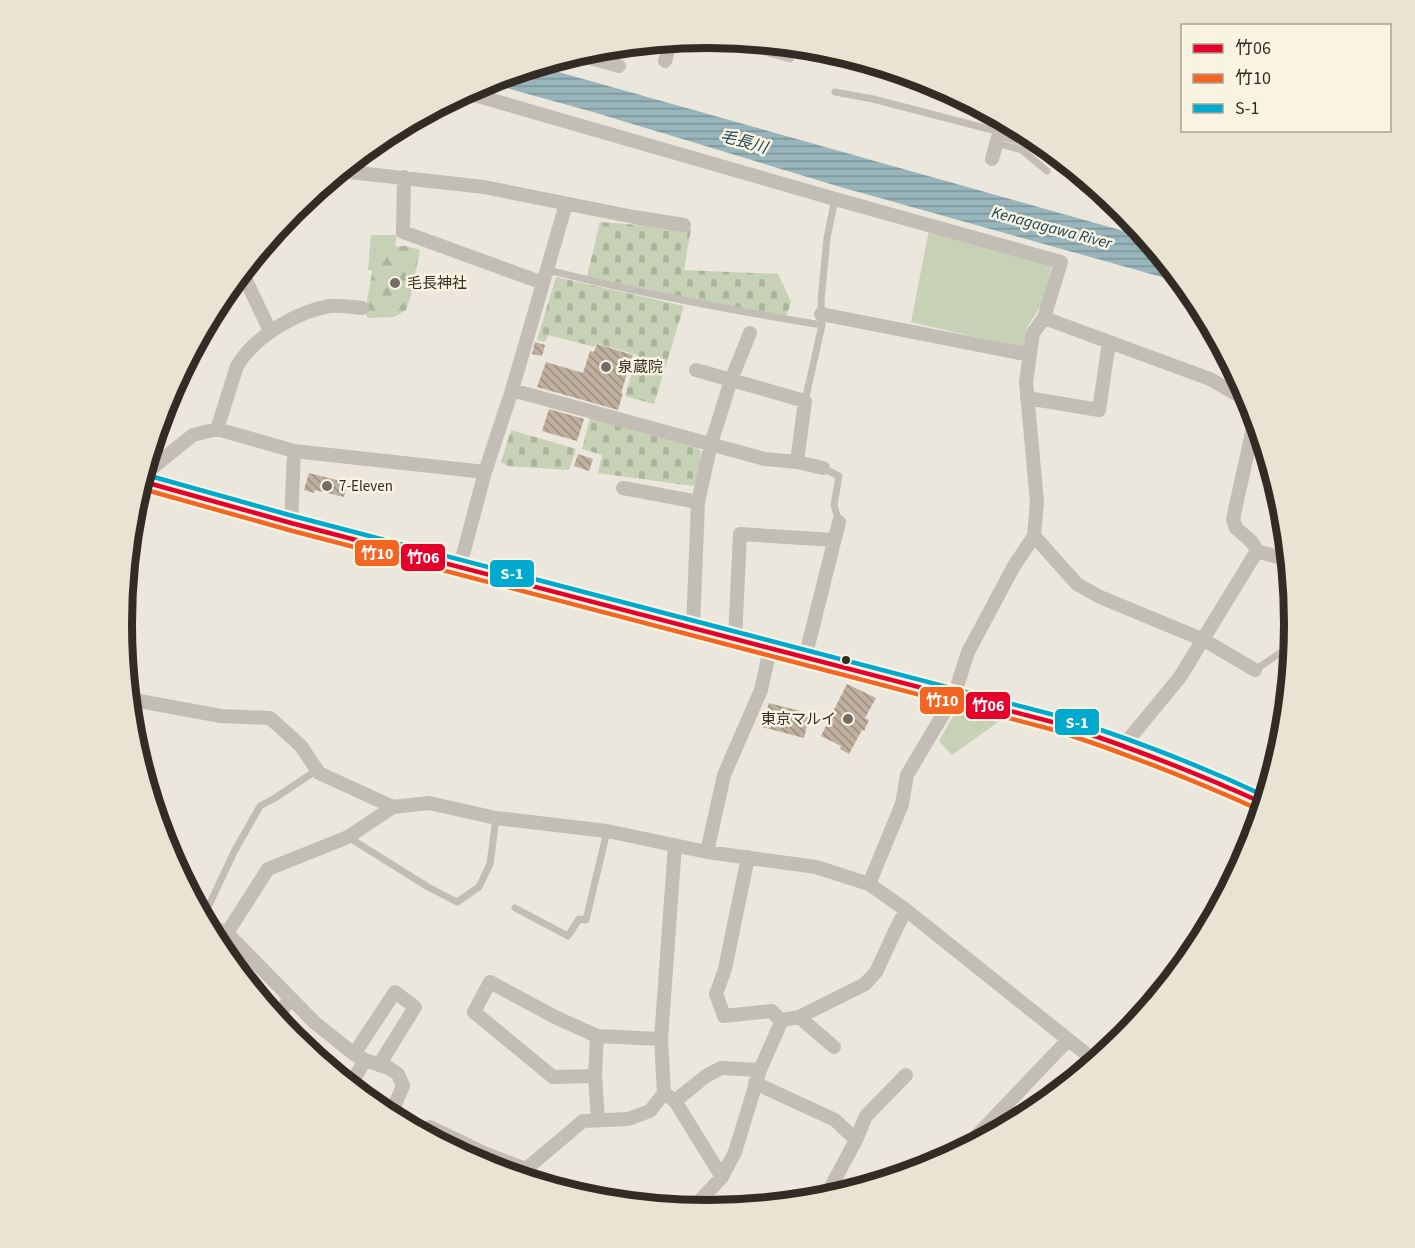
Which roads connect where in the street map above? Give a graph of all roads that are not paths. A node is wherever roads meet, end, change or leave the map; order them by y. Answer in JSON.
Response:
{"nodes":[{"id":1,"x":669,"y":49,"type":"edge"},
{"id":2,"x":764,"y":51,"type":"edge"},
{"id":3,"x":790,"y":58,"type":"dead end"},
{"id":4,"x":594,"y":59,"type":"edge"},
{"id":5,"x":665,"y":61,"type":"dead end"},
{"id":6,"x":619,"y":66,"type":"dead end"},
{"id":7,"x":835,"y":92,"type":"dead end"},
{"id":8,"x":478,"y":96,"type":"edge"},
{"id":9,"x":1000,"y":132,"type":"edge"},
{"id":10,"x":992,"y":159,"type":"dead end"},
{"id":11,"x":1047,"y":171,"type":"dead end"},
{"id":12,"x":351,"y":172,"type":"edge"},
{"id":13,"x":404,"y":177,"type":"junction"},
{"id":14,"x":835,"y":199,"type":"junction"},
{"id":15,"x":566,"y":204,"type":"junction"},
{"id":16,"x":684,"y":225,"type":"dead end"},
{"id":17,"x":545,"y":277,"type":"junction"},
{"id":18,"x":246,"y":281,"type":"edge"},
{"id":19,"x":362,"y":308,"type":"dead end"},
{"id":20,"x":1044,"y":318,"type":"junction"},
{"id":21,"x":822,"y":319,"type":"junction"},
{"id":22,"x":270,"y":331,"type":"junction"},
{"id":23,"x":750,"y":333,"type":"dead end"},
{"id":24,"x":1109,"y":342,"type":"junction"},
{"id":25,"x":1030,"y":356,"type":"junction"},
{"id":26,"x":696,"y":370,"type":"dead end"},
{"id":27,"x":731,"y":380,"type":"junction"},
{"id":28,"x":512,"y":390,"type":"junction"},
{"id":29,"x":1235,"y":393,"type":"edge"},
{"id":30,"x":1028,"y":398,"type":"junction"},
{"id":31,"x":806,"y":401,"type":"junction"},
{"id":32,"x":217,"y":429,"type":"junction"},
{"id":33,"x":1251,"y":435,"type":"edge"},
{"id":34,"x":711,"y":444,"type":"junction"},
{"id":35,"x":294,"y":451,"type":"junction"},
{"id":36,"x":797,"y":462,"type":"junction"},
{"id":37,"x":154,"y":467,"type":"edge"},
{"id":38,"x":823,"y":468,"type":"joint"},
{"id":39,"x":485,"y":472,"type":"junction"},
{"id":40,"x":149,"y":483,"type":"edge"},
{"id":41,"x":622,"y":488,"type":"dead end"},
{"id":42,"x":698,"y":502,"type":"junction"},
{"id":43,"x":839,"y":522,"type":"joint"},
{"id":44,"x":291,"y":523,"type":"junction"},
{"id":45,"x":1034,"y":536,"type":"junction"},
{"id":46,"x":834,"y":540,"type":"junction"},
{"id":47,"x":1257,"y":551,"type":"junction"},
{"id":48,"x":1280,"y":558,"type":"edge"},
{"id":49,"x":460,"y":567,"type":"junction"},
{"id":50,"x":693,"y":628,"type":"junction"},
{"id":51,"x":735,"y":639,"type":"junction"},
{"id":52,"x":1204,"y":640,"type":"junction"},
{"id":53,"x":770,"y":649,"type":"junction"},
{"id":54,"x":1283,"y":651,"type":"edge"},
{"id":55,"x":805,"y":658,"type":"junction"},
{"id":56,"x":1254,"y":670,"type":"joint"},
{"id":57,"x":954,"y":696,"type":"junction"},
{"id":58,"x":136,"y":701,"type":"edge"},
{"id":59,"x":1124,"y":745,"type":"junction"},
{"id":60,"x":317,"y":770,"type":"junction"},
{"id":61,"x":1256,"y":800,"type":"edge"},
{"id":62,"x":393,"y":807,"type":"junction"},
{"id":63,"x":496,"y":818,"type":"junction"},
{"id":64,"x":607,"y":831,"type":"junction"},
{"id":65,"x":348,"y":837,"type":"junction"},
{"id":66,"x":675,"y":845,"type":"junction"},
{"id":67,"x":707,"y":852,"type":"junction"},
{"id":68,"x":748,"y":857,"type":"junction"},
{"id":69,"x":869,"y":884,"type":"junction"},
{"id":70,"x":515,"y":908,"type":"dead end"},
{"id":71,"x":207,"y":909,"type":"edge"},
{"id":72,"x":906,"y":910,"type":"junction"},
{"id":73,"x":220,"y":930,"type":"edge"},
{"id":74,"x":227,"y":933,"type":"junction"},
{"id":75,"x":290,"y":997,"type":"junction"},
{"id":76,"x":282,"y":1012,"type":"edge"},
{"id":77,"x":799,"y":1017,"type":"junction"},
{"id":78,"x":782,"y":1020,"type":"junction"},
{"id":79,"x":597,"y":1036,"type":"junction"},
{"id":80,"x":661,"y":1039,"type":"junction"},
{"id":81,"x":1068,"y":1040,"type":"junction"},
{"id":82,"x":834,"y":1047,"type":"dead end"},
{"id":83,"x":1088,"y":1056,"type":"edge"},
{"id":84,"x":359,"y":1057,"type":"junction"},
{"id":85,"x":379,"y":1065,"type":"junction"},
{"id":86,"x":760,"y":1070,"type":"junction"},
{"id":87,"x":906,"y":1075,"type":"dead end"},
{"id":88,"x":595,"y":1076,"type":"junction"},
{"id":89,"x":353,"y":1077,"type":"edge"},
{"id":90,"x":755,"y":1083,"type":"junction"},
{"id":91,"x":669,"y":1097,"type":"junction"},
{"id":92,"x":394,"y":1107,"type":"edge"},
{"id":93,"x":598,"y":1120,"type":"junction"},
{"id":94,"x":428,"y":1128,"type":"edge"},
{"id":95,"x":983,"y":1130,"type":"edge"},
{"id":96,"x":856,"y":1140,"type":"junction"},
{"id":97,"x":468,"y":1148,"type":"edge"},
{"id":98,"x":520,"y":1168,"type":"edge"},
{"id":99,"x":525,"y":1169,"type":"joint"},
{"id":100,"x":722,"y":1177,"type":"junction"},
{"id":101,"x":831,"y":1186,"type":"edge"},
{"id":102,"x":703,"y":1200,"type":"edge"}],
"edges":[{"from":1,"to":5,"type":"street"},
{"from":2,"to":3,"type":"lane"},
{"from":4,"to":6,"type":"street"},
{"from":7,"to":9,"type":"lane"},
{"from":8,"to":14,"type":"street"},
{"from":9,"to":10,"type":"street"},
{"from":9,"to":11,"type":"lane"},
{"from":12,"to":13,"type":"street"},
{"from":13,"to":15,"type":"street"},
{"from":13,"to":17,"type":"street"},
{"from":14,"to":20,"type":"street"},
{"from":14,"to":21,"type":"lane"},
{"from":15,"to":16,"type":"street"},
{"from":15,"to":17,"type":"street"},
{"from":17,"to":21,"type":"lane"},
{"from":17,"to":28,"type":"street"},
{"from":18,"to":22,"type":"street"},
{"from":19,"to":22,"type":"street"},
{"from":20,"to":24,"type":"street"},
{"from":20,"to":25,"type":"street"},
{"from":21,"to":25,"type":"street"},
{"from":21,"to":31,"type":"lane"},
{"from":22,"to":32,"type":"street"},
{"from":23,"to":27,"type":"street"},
{"from":24,"to":29,"type":"street"},
{"from":24,"to":30,"type":"street"},
{"from":25,"to":30,"type":"street"},
{"from":26,"to":27,"type":"street"},
{"from":27,"to":31,"type":"street"},
{"from":27,"to":34,"type":"street"},
{"from":28,"to":34,"type":"street"},
{"from":28,"to":39,"type":"street"},
{"from":30,"to":45,"type":"street"},
{"from":31,"to":36,"type":"street"},
{"from":32,"to":35,"type":"street"},
{"from":32,"to":37,"type":"street"},
{"from":33,"to":47,"type":"street"},
{"from":34,"to":36,"type":"street"},
{"from":34,"to":42,"type":"street"},
{"from":35,"to":39,"type":"street"},
{"from":35,"to":44,"type":"street"},
{"from":36,"to":38,"type":"street"},
{"from":38,"to":43,"type":"lane"},
{"from":39,"to":49,"type":"street"},
{"from":40,"to":44,"type":"street"},
{"from":41,"to":42,"type":"street"},
{"from":42,"to":50,"type":"street"},
{"from":43,"to":46,"type":"street"},
{"from":44,"to":49,"type":"street"},
{"from":45,"to":52,"type":"street"},
{"from":45,"to":57,"type":"street"},
{"from":46,"to":51,"type":"street"},
{"from":46,"to":55,"type":"street"},
{"from":47,"to":48,"type":"street"},
{"from":47,"to":52,"type":"street"},
{"from":49,"to":50,"type":"street"},
{"from":50,"to":51,"type":"street"},
{"from":51,"to":53,"type":"street"},
{"from":52,"to":56,"type":"street"},
{"from":52,"to":59,"type":"street"},
{"from":53,"to":55,"type":"street"},
{"from":53,"to":67,"type":"street"},
{"from":54,"to":56,"type":"lane"},
{"from":55,"to":57,"type":"street"},
{"from":57,"to":59,"type":"street"},
{"from":57,"to":69,"type":"street"},
{"from":58,"to":60,"type":"street"},
{"from":59,"to":61,"type":"street"},
{"from":60,"to":62,"type":"street"},
{"from":60,"to":71,"type":"lane"},
{"from":62,"to":63,"type":"street"},
{"from":62,"to":65,"type":"street"},
{"from":63,"to":64,"type":"street"},
{"from":63,"to":65,"type":"lane"},
{"from":64,"to":66,"type":"street"},
{"from":64,"to":70,"type":"lane"},
{"from":65,"to":74,"type":"street"},
{"from":66,"to":67,"type":"street"},
{"from":66,"to":80,"type":"street"},
{"from":67,"to":68,"type":"street"},
{"from":68,"to":69,"type":"street"},
{"from":68,"to":78,"type":"street"},
{"from":69,"to":72,"type":"street"},
{"from":72,"to":77,"type":"street"},
{"from":72,"to":81,"type":"street"},
{"from":73,"to":74,"type":"street"},
{"from":74,"to":75,"type":"street"},
{"from":75,"to":76,"type":"street"},
{"from":75,"to":84,"type":"street"},
{"from":77,"to":78,"type":"street"},
{"from":77,"to":82,"type":"street"},
{"from":78,"to":86,"type":"street"},
{"from":79,"to":80,"type":"street"},
{"from":79,"to":88,"type":"street"},
{"from":79,"to":88,"type":"street"},
{"from":80,"to":91,"type":"street"},
{"from":81,"to":83,"type":"street"},
{"from":81,"to":95,"type":"street"},
{"from":84,"to":85,"type":"street"},
{"from":84,"to":85,"type":"street"},
{"from":84,"to":89,"type":"street"},
{"from":85,"to":92,"type":"street"},
{"from":86,"to":90,"type":"street"},
{"from":86,"to":91,"type":"street"},
{"from":87,"to":96,"type":"street"},
{"from":88,"to":93,"type":"street"},
{"from":90,"to":96,"type":"street"},
{"from":90,"to":100,"type":"street"},
{"from":91,"to":93,"type":"street"},
{"from":91,"to":100,"type":"street"},
{"from":93,"to":99,"type":"street"},
{"from":94,"to":97,"type":"street"},
{"from":96,"to":101,"type":"street"},
{"from":98,"to":99,"type":"street"},
{"from":100,"to":102,"type":"street"}]}
